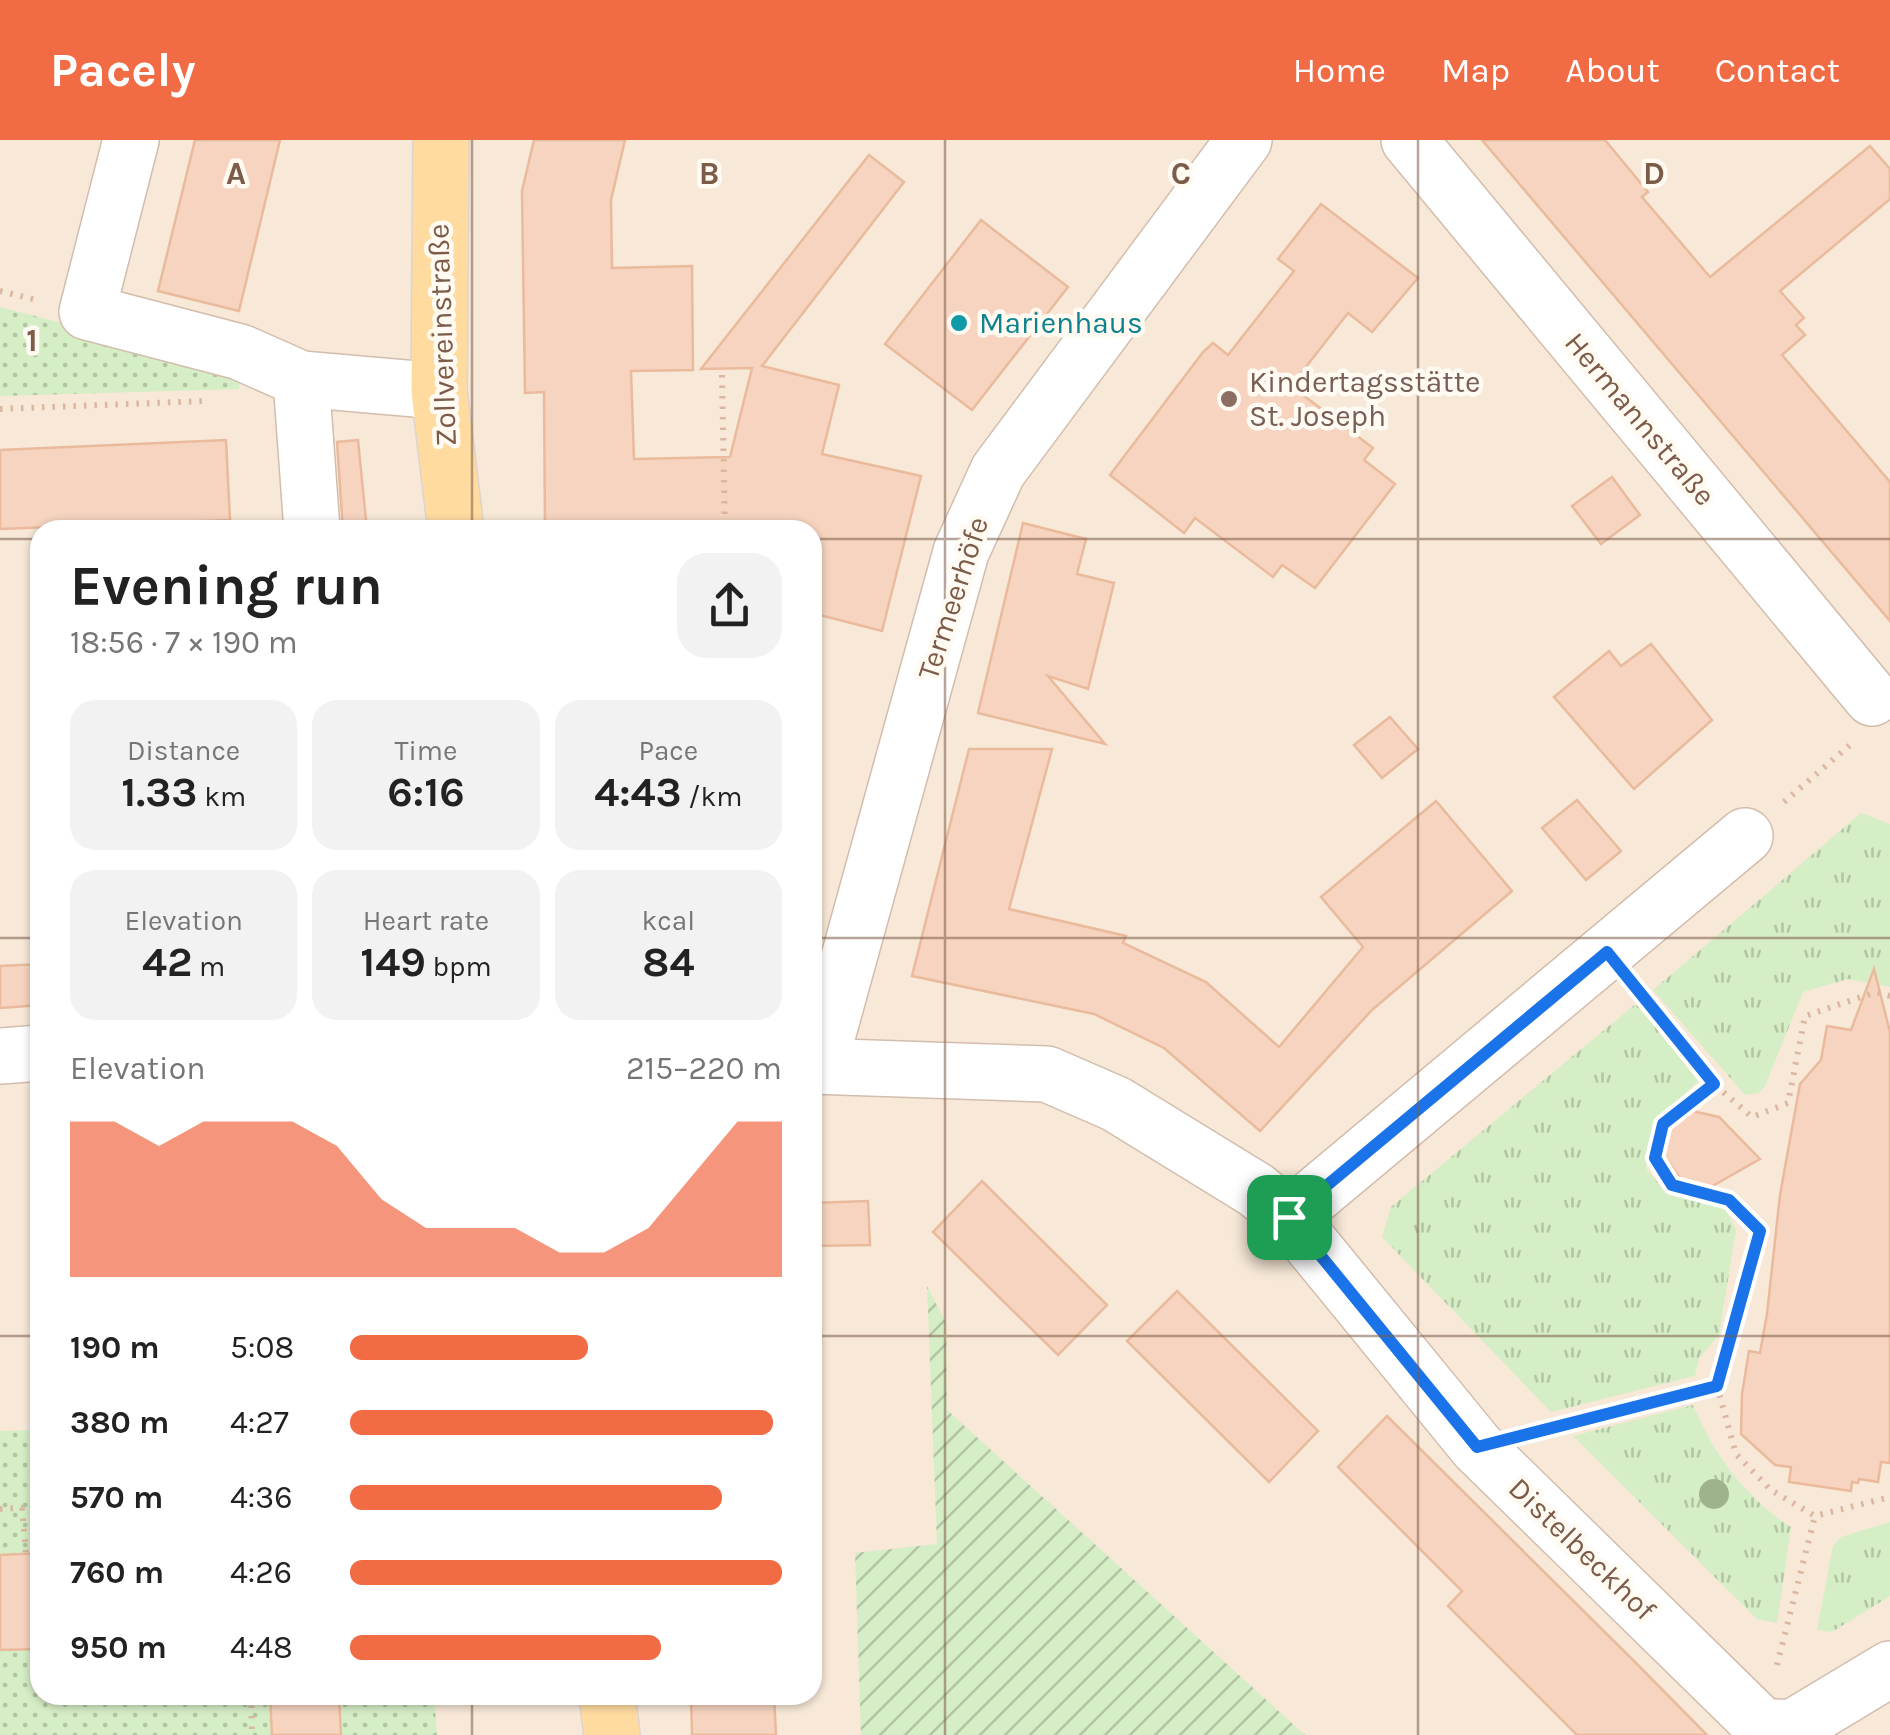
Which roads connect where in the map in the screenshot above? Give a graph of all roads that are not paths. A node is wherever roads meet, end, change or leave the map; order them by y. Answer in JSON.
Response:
{"nodes":[{"id":1,"x":131,"y":140,"type":"edge"},
{"id":2,"x":441,"y":140,"type":"edge"},
{"id":3,"x":1244,"y":140,"type":"edge"},
{"id":4,"x":1409,"y":140,"type":"edge"},
{"id":5,"x":302,"y":379,"type":"junction"},
{"id":6,"x":439,"y":391,"type":"junction"},
{"id":7,"x":311,"y":520,"type":"edge"},
{"id":8,"x":455,"y":520,"type":"edge"},
{"id":9,"x":1865,"y":718,"type":"road end"},
{"id":10,"x":1745,"y":836,"type":"road end"},
{"id":11,"x":822,"y":1045,"type":"edge"},
{"id":12,"x":30,"y":1054,"type":"edge"},
{"id":13,"x":0,"y":1056,"type":"edge"},
{"id":14,"x":822,"y":1066,"type":"edge"},
{"id":15,"x":1289,"y":1217,"type":"junction"},
{"id":16,"x":1890,"y":1669,"type":"edge"},
{"id":17,"x":608,"y":1705,"type":"edge"},
{"id":18,"x":1785,"y":1730,"type":"edge"},
{"id":19,"x":612,"y":1735,"type":"edge"}],
"edges":[{"from":1,"to":5,"type":"street"},
{"from":2,"to":6,"type":"main road","name":"Zollvereinstraße"},
{"from":3,"to":11,"type":"street","name":"Termeerhöfe"},
{"from":4,"to":9,"type":"street","name":"Hermannstraße"},
{"from":5,"to":6,"type":"street"},
{"from":5,"to":7,"type":"street"},
{"from":6,"to":8,"type":"main road","name":"Zollvereinstraße"},
{"from":10,"to":15,"type":"street"},
{"from":12,"to":13,"type":"street"},
{"from":14,"to":15,"type":"street","name":"Distelbeckhof"},
{"from":15,"to":18,"type":"street","name":"Distelbeckhof"},
{"from":16,"to":18,"type":"street"},
{"from":17,"to":19,"type":"main road"}]}
